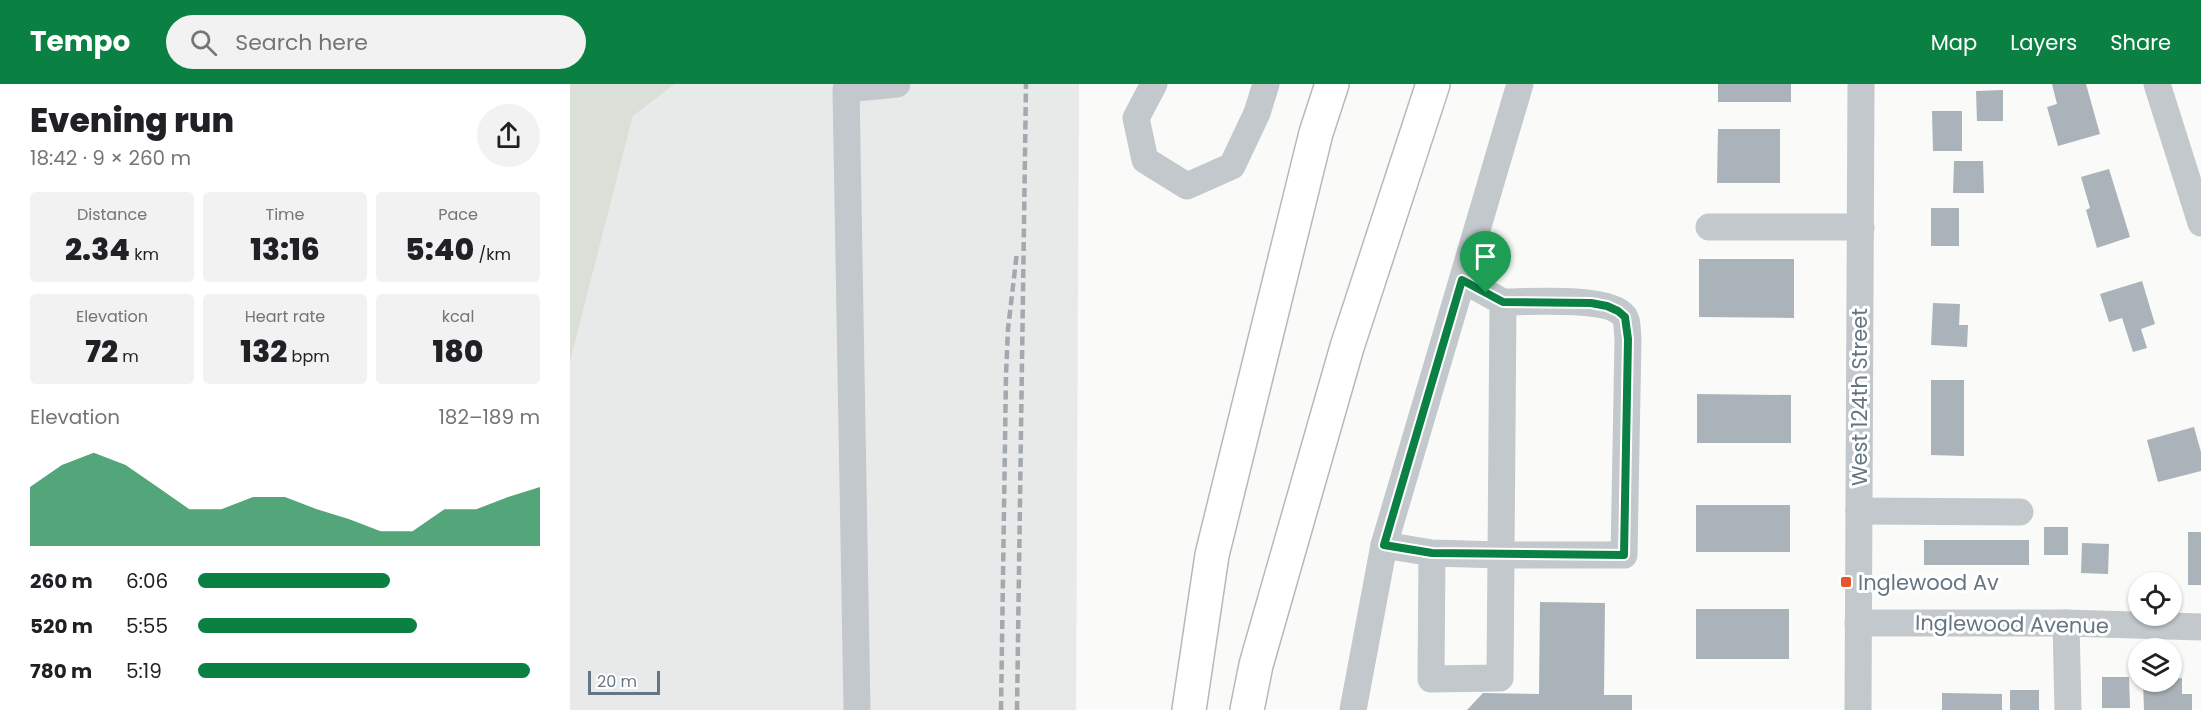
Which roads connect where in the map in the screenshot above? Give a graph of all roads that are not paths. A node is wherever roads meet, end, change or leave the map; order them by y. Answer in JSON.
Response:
{"nodes":[{"id":1,"x":897,"y":84,"type":"edge"},
{"id":2,"x":1155,"y":84,"type":"edge"},
{"id":3,"x":1266,"y":84,"type":"edge"},
{"id":4,"x":1332,"y":84,"type":"edge"},
{"id":5,"x":1433,"y":84,"type":"edge"},
{"id":6,"x":1520,"y":84,"type":"edge"},
{"id":7,"x":1861,"y":84,"type":"edge"},
{"id":8,"x":2157,"y":84,"type":"edge"},
{"id":9,"x":2201,"y":223,"type":"edge"},
{"id":10,"x":1709,"y":227,"type":"dead end"},
{"id":11,"x":1861,"y":227,"type":"junction"},
{"id":12,"x":1462,"y":280,"type":"junction"},
{"id":13,"x":1503,"y":302,"type":"junction"},
{"id":14,"x":1859,"y":511,"type":"junction"},
{"id":15,"x":2020,"y":512,"type":"dead end"},
{"id":16,"x":1384,"y":545,"type":"junction"},
{"id":17,"x":1432,"y":553,"type":"junction"},
{"id":18,"x":1501,"y":555,"type":"junction"},
{"id":19,"x":1858,"y":622,"type":"junction"},
{"id":20,"x":2066,"y":623,"type":"junction"},
{"id":21,"x":2201,"y":627,"type":"edge"},
{"id":22,"x":857,"y":710,"type":"edge"},
{"id":23,"x":1189,"y":710,"type":"edge"},
{"id":24,"x":1247,"y":710,"type":"edge"},
{"id":25,"x":1353,"y":710,"type":"edge"},
{"id":26,"x":1858,"y":710,"type":"edge"},
{"id":27,"x":2068,"y":710,"type":"edge"}],
"edges":[{"from":1,"to":22,"type":"street"},
{"from":2,"to":3,"type":"street"},
{"from":4,"to":23,"type":"highway"},
{"from":5,"to":24,"type":"highway"},
{"from":6,"to":12,"type":"street"},
{"from":7,"to":11,"type":"street","name":"West 124th Street"},
{"from":8,"to":9,"type":"street"},
{"from":10,"to":11,"type":"street"},
{"from":11,"to":14,"type":"street","name":"West 124th Street"},
{"from":12,"to":13,"type":"street"},
{"from":12,"to":16,"type":"street"},
{"from":13,"to":18,"type":"street"},
{"from":13,"to":18,"type":"street"},
{"from":14,"to":15,"type":"street"},
{"from":14,"to":19,"type":"street","name":"West 124th Street"},
{"from":16,"to":17,"type":"street"},
{"from":16,"to":25,"type":"street"},
{"from":17,"to":18,"type":"street"},
{"from":17,"to":18,"type":"street"},
{"from":19,"to":20,"type":"street","name":"Inglewood Avenue"},
{"from":19,"to":26,"type":"street","name":"West 124th Street"},
{"from":20,"to":21,"type":"street","name":"Inglewood Avenue"},
{"from":20,"to":27,"type":"street"}]}
